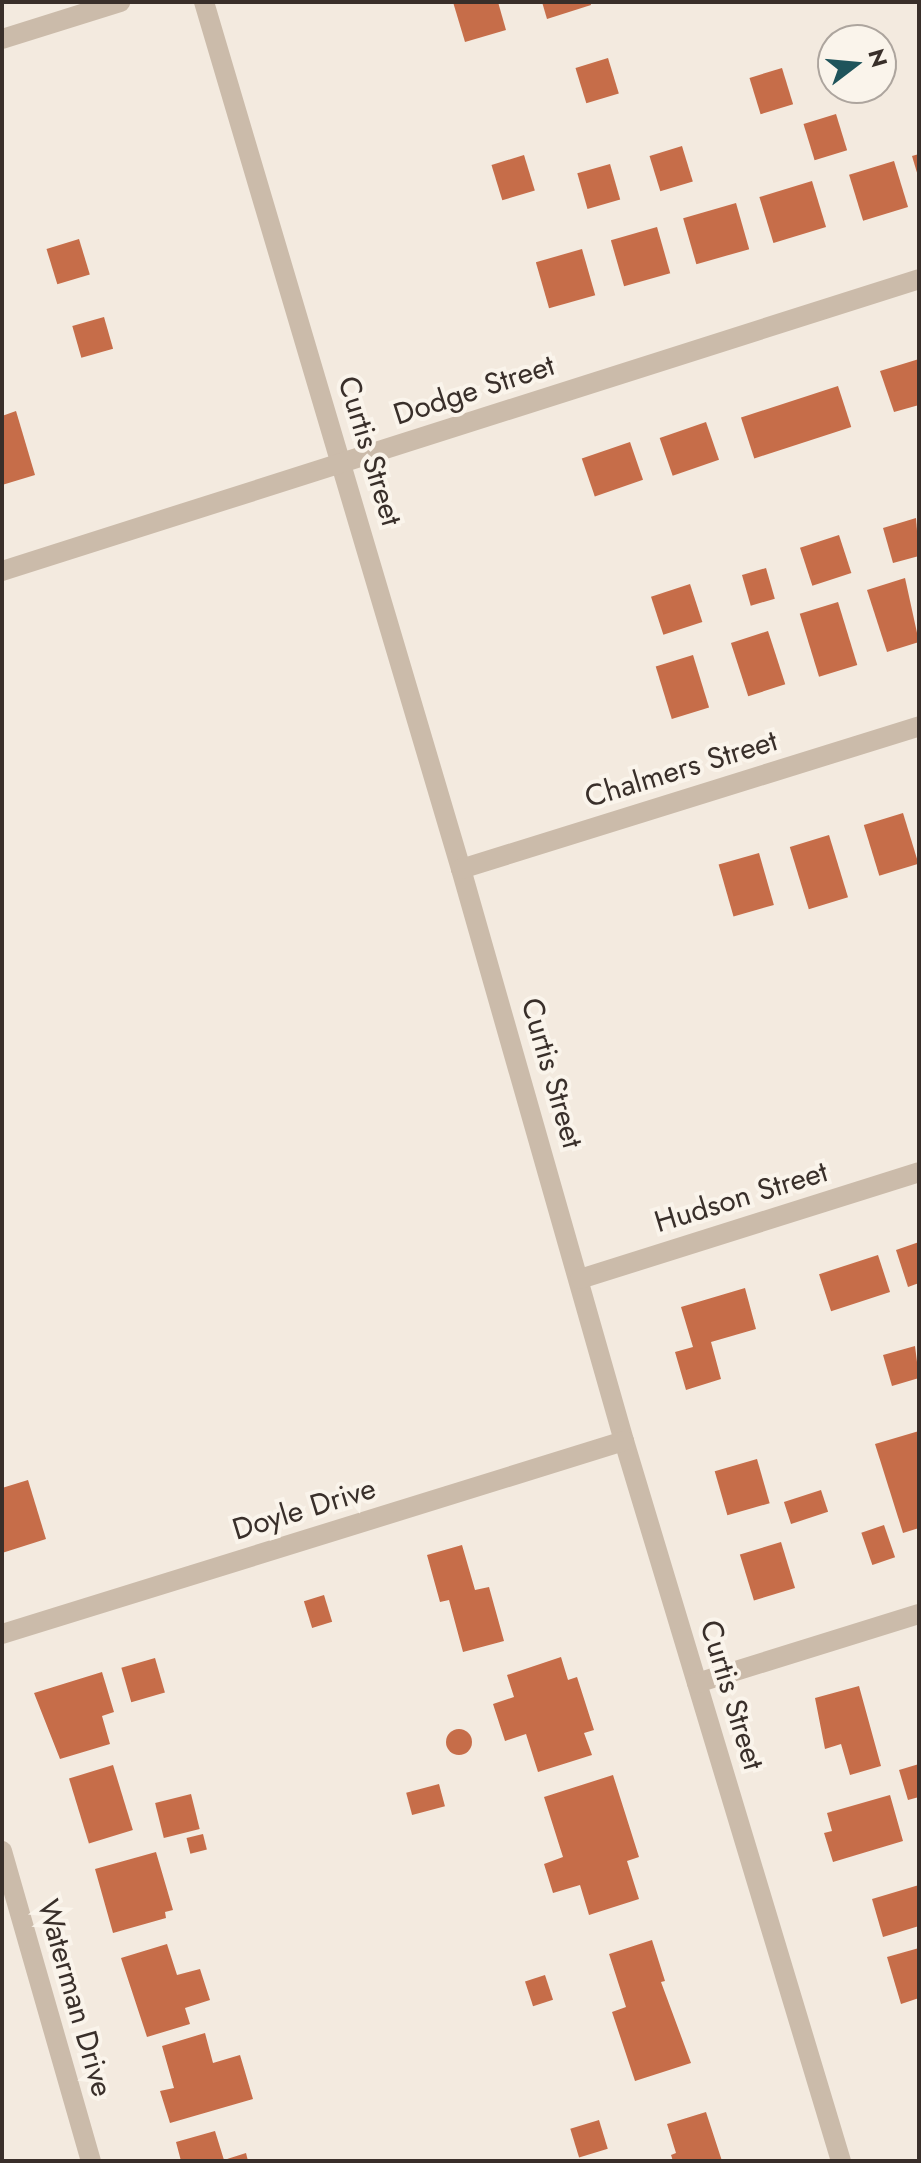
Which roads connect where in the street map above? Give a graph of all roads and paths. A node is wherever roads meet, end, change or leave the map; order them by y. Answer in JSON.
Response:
{"nodes":[{"id":1,"x":120,"y":2,"type":"edge"},
{"id":2,"x":204,"y":2,"type":"edge"},
{"id":3,"x":2,"y":39,"type":"edge"},
{"id":4,"x":919,"y":279,"type":"edge"},
{"id":5,"x":343,"y":464,"type":"junction"},
{"id":6,"x":2,"y":571,"type":"edge"},
{"id":7,"x":919,"y":726,"type":"edge"},
{"id":8,"x":461,"y":869,"type":"junction"},
{"id":9,"x":919,"y":1172,"type":"edge"},
{"id":10,"x":580,"y":1279,"type":"junction"},
{"id":11,"x":624,"y":1441,"type":"junction"},
{"id":12,"x":919,"y":1614,"type":"edge"},
{"id":13,"x":2,"y":1634,"type":"edge"},
{"id":14,"x":697,"y":1683,"type":"junction"},
{"id":15,"x":2,"y":1851,"type":"edge"},
{"id":16,"x":9,"y":1902,"type":"edge"},
{"id":17,"x":91,"y":2161,"type":"edge"},
{"id":18,"x":841,"y":2161,"type":"edge"}],
"edges":[{"from":1,"to":3,"type":"street"},
{"from":2,"to":5,"type":"street","name":"Curtis Street"},
{"from":4,"to":5,"type":"street","name":"Dodge Street"},
{"from":5,"to":6,"type":"street","name":"Dodge Street"},
{"from":5,"to":8,"type":"street","name":"Curtis Street"},
{"from":7,"to":8,"type":"street","name":"Chalmers Street"},
{"from":8,"to":10,"type":"street","name":"Curtis Street"},
{"from":9,"to":10,"type":"street","name":"Hudson Street"},
{"from":10,"to":11,"type":"street","name":"Curtis Street"},
{"from":11,"to":13,"type":"street","name":"Doyle Drive"},
{"from":11,"to":14,"type":"street","name":"Curtis Street"},
{"from":12,"to":14,"type":"street"},
{"from":14,"to":18,"type":"street","name":"Curtis Street"},
{"from":15,"to":16,"type":"street","name":"Waterman Drive"},
{"from":16,"to":17,"type":"street","name":"Waterman Drive"}]}
